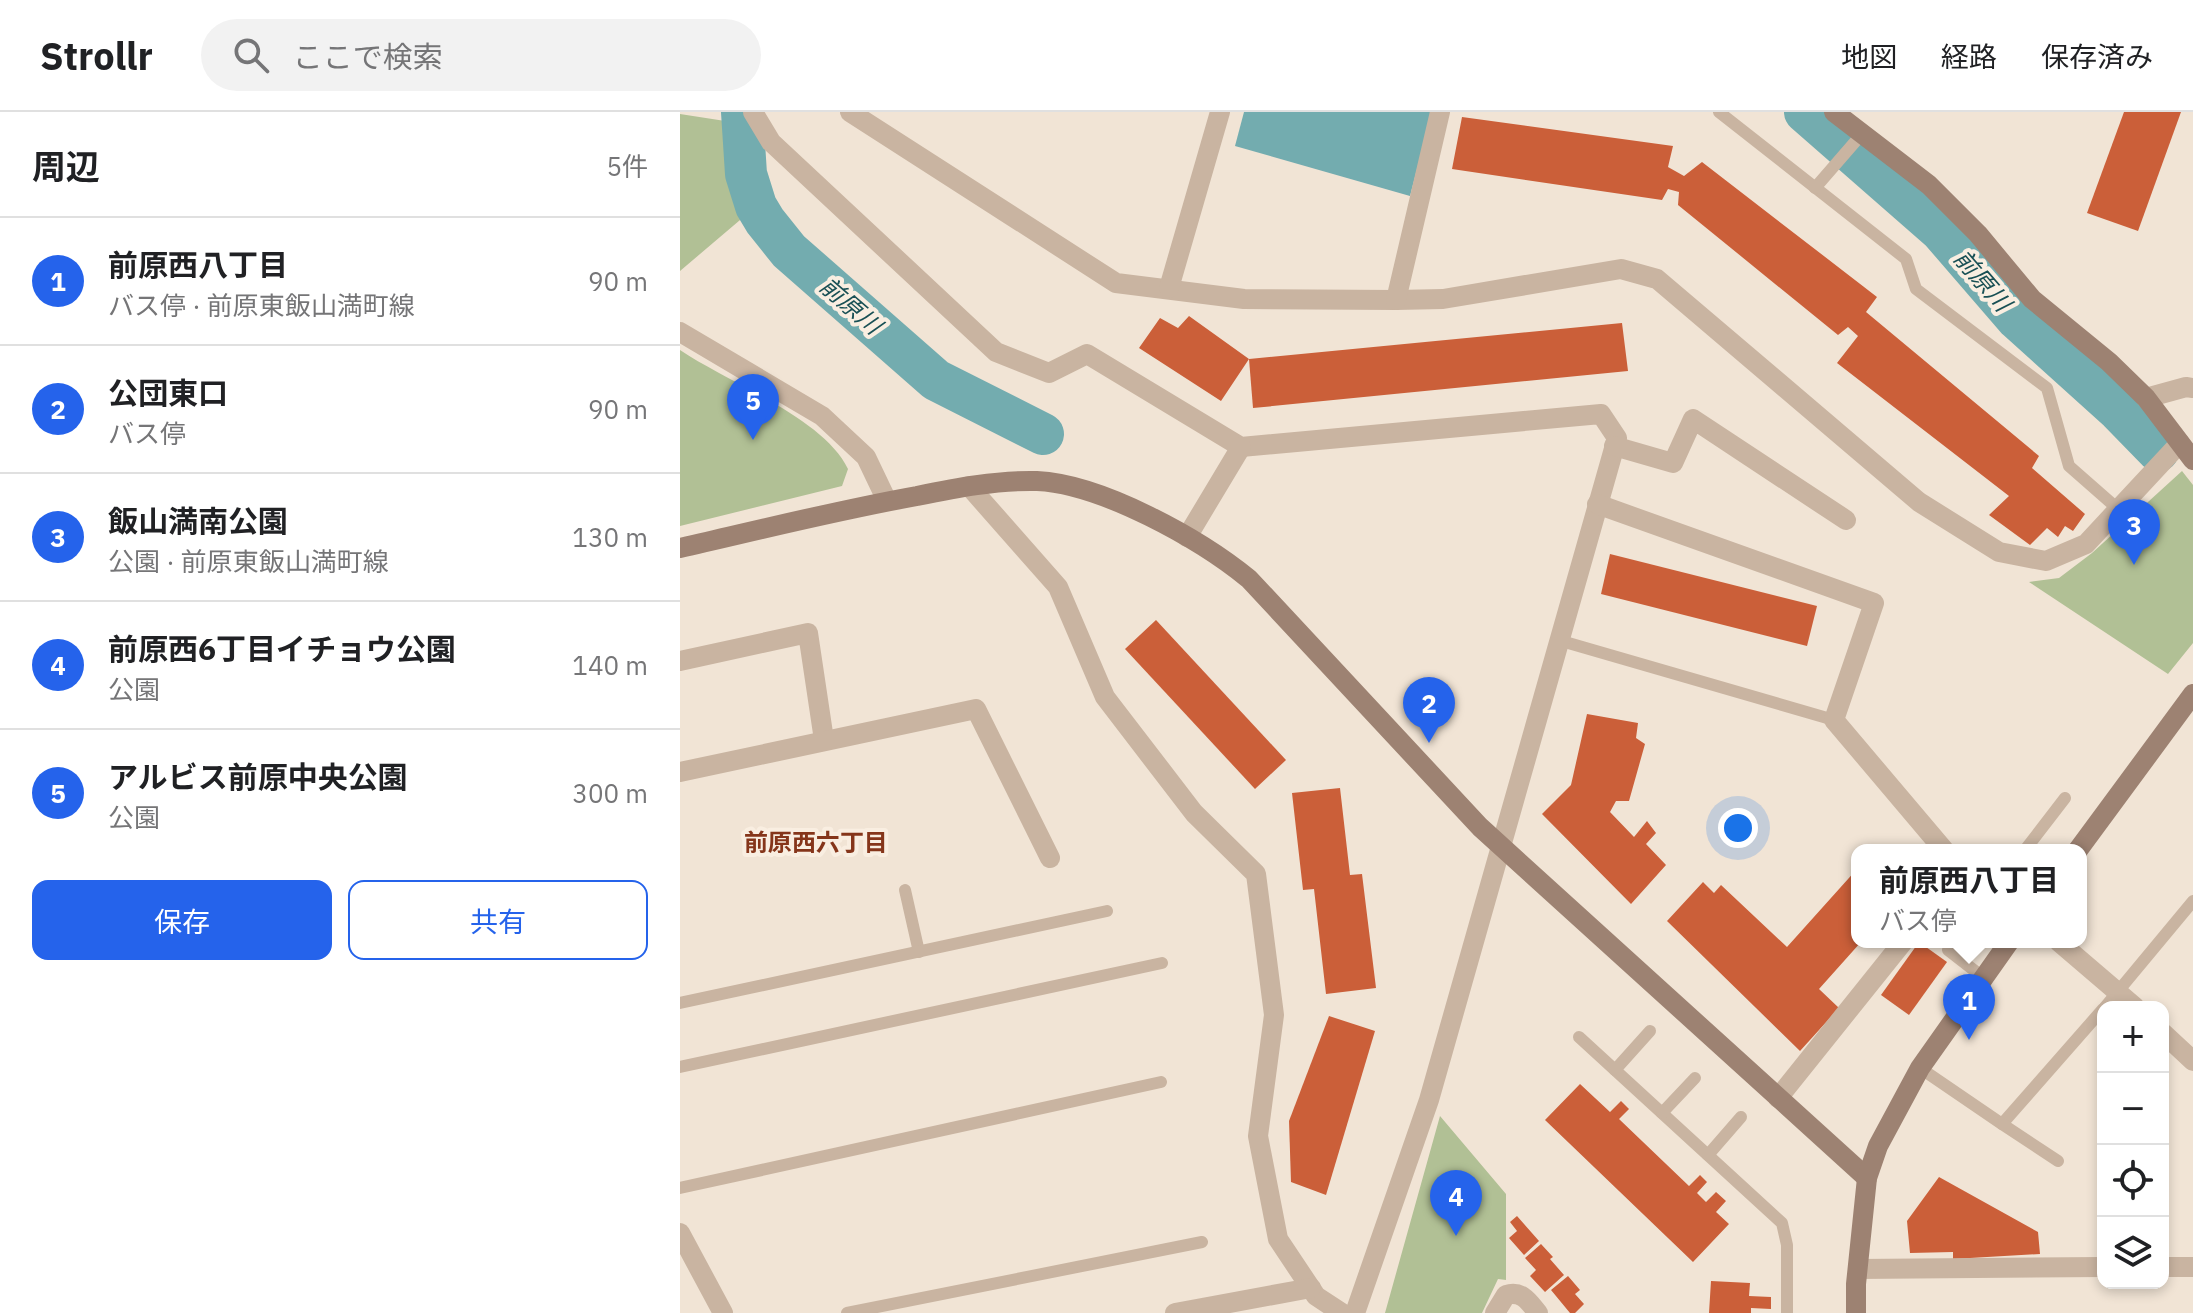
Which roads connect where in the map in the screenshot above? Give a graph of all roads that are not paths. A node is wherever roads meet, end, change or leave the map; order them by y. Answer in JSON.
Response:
{"nodes":[{"id":1,"x":753,"y":112,"type":"edge"},
{"id":2,"x":849,"y":112,"type":"edge"},
{"id":3,"x":1220,"y":112,"type":"edge"},
{"id":4,"x":1440,"y":112,"type":"edge"},
{"id":5,"x":1719,"y":112,"type":"edge"},
{"id":6,"x":1834,"y":112,"type":"edge"},
{"id":7,"x":1861,"y":135,"type":"junction"},
{"id":8,"x":1815,"y":188,"type":"junction"},
{"id":9,"x":1169,"y":288,"type":"junction"},
{"id":10,"x":1396,"y":300,"type":"junction"},
{"id":11,"x":680,"y":332,"type":"edge"},
{"id":12,"x":2193,"y":388,"type":"edge"},
{"id":13,"x":2146,"y":398,"type":"junction"},
{"id":14,"x":1614,"y":446,"type":"junction"},
{"id":15,"x":1241,"y":447,"type":"junction"},
{"id":16,"x":2186,"y":452,"type":"edge"},
{"id":17,"x":969,"y":486,"type":"junction"},
{"id":18,"x":887,"y":501,"type":"junction"},
{"id":19,"x":1597,"y":504,"type":"junction"},
{"id":20,"x":2118,"y":509,"type":"junction"},
{"id":21,"x":1846,"y":520,"type":"dead end"},
{"id":22,"x":1187,"y":537,"type":"junction"},
{"id":23,"x":680,"y":548,"type":"edge"},
{"id":24,"x":1558,"y":640,"type":"junction"},
{"id":25,"x":680,"y":661,"type":"edge"},
{"id":26,"x":2193,"y":694,"type":"edge"},
{"id":27,"x":1834,"y":720,"type":"junction"},
{"id":28,"x":824,"y":740,"type":"junction"},
{"id":29,"x":680,"y":772,"type":"edge"},
{"id":30,"x":2065,"y":798,"type":"dead end"},
{"id":31,"x":1939,"y":844,"type":"edge"},
{"id":32,"x":2030,"y":844,"type":"edge"},
{"id":33,"x":2082,"y":844,"type":"edge"},
{"id":34,"x":1500,"y":846,"type":"junction"},
{"id":35,"x":1050,"y":858,"type":"dead end"},
{"id":36,"x":905,"y":890,"type":"dead end"},
{"id":37,"x":2193,"y":901,"type":"edge"},
{"id":38,"x":1107,"y":911,"type":"dead end"},
{"id":39,"x":1898,"y":948,"type":"edge"},
{"id":40,"x":1950,"y":948,"type":"edge"},
{"id":41,"x":2005,"y":948,"type":"edge"},
{"id":42,"x":2064,"y":948,"type":"edge"},
{"id":43,"x":919,"y":952,"type":"junction"},
{"id":44,"x":1162,"y":963,"type":"dead end"},
{"id":45,"x":1984,"y":978,"type":"junction"},
{"id":46,"x":2107,"y":1001,"type":"edge"},
{"id":47,"x":2111,"y":1001,"type":"edge"},
{"id":48,"x":680,"y":1003,"type":"edge"},
{"id":49,"x":2097,"y":1017,"type":"edge"},
{"id":50,"x":1650,"y":1031,"type":"dead end"},
{"id":51,"x":1579,"y":1037,"type":"dead end"},
{"id":52,"x":2169,"y":1039,"type":"edge"},
{"id":53,"x":2193,"y":1061,"type":"edge"},
{"id":54,"x":680,"y":1067,"type":"edge"},
{"id":55,"x":1920,"y":1068,"type":"junction"},
{"id":56,"x":1615,"y":1070,"type":"junction"},
{"id":57,"x":1695,"y":1078,"type":"dead end"},
{"id":58,"x":1161,"y":1082,"type":"dead end"},
{"id":59,"x":1778,"y":1098,"type":"junction"},
{"id":60,"x":1662,"y":1113,"type":"junction"},
{"id":61,"x":1741,"y":1117,"type":"dead end"},
{"id":62,"x":2002,"y":1124,"type":"junction"},
{"id":63,"x":1708,"y":1155,"type":"junction"},
{"id":64,"x":2058,"y":1161,"type":"dead end"},
{"id":65,"x":1867,"y":1178,"type":"junction"},
{"id":66,"x":680,"y":1188,"type":"edge"},
{"id":67,"x":682,"y":1239,"type":"edge"},
{"id":68,"x":1202,"y":1242,"type":"dead end"},
{"id":69,"x":2097,"y":1267,"type":"edge"},
{"id":70,"x":2169,"y":1267,"type":"edge"},
{"id":71,"x":2193,"y":1267,"type":"edge"},
{"id":72,"x":1858,"y":1269,"type":"junction"},
{"id":73,"x":1311,"y":1288,"type":"junction"},
{"id":74,"x":723,"y":1313,"type":"edge"},
{"id":75,"x":847,"y":1313,"type":"edge"},
{"id":76,"x":1175,"y":1313,"type":"edge"},
{"id":77,"x":1342,"y":1313,"type":"edge"},
{"id":78,"x":1355,"y":1313,"type":"edge"},
{"id":79,"x":1495,"y":1313,"type":"edge"},
{"id":80,"x":1538,"y":1313,"type":"edge"},
{"id":81,"x":1787,"y":1313,"type":"edge"},
{"id":82,"x":1856,"y":1313,"type":"edge"}],
"edges":[{"from":1,"to":15,"type":"street"},
{"from":2,"to":9,"type":"street"},
{"from":3,"to":9,"type":"street"},
{"from":4,"to":10,"type":"street"},
{"from":5,"to":8,"type":"lane"},
{"from":6,"to":7,"type":"street"},
{"from":7,"to":8,"type":"lane"},
{"from":7,"to":13,"type":"street"},
{"from":8,"to":20,"type":"lane"},
{"from":9,"to":10,"type":"street"},
{"from":10,"to":20,"type":"street"},
{"from":11,"to":18,"type":"street"},
{"from":12,"to":13,"type":"street"},
{"from":13,"to":16,"type":"street"},
{"from":14,"to":15,"type":"street"},
{"from":14,"to":19,"type":"street"},
{"from":14,"to":21,"type":"street"},
{"from":15,"to":22,"type":"street"},
{"from":16,"to":20,"type":"street"},
{"from":17,"to":18,"type":"street"},
{"from":17,"to":22,"type":"street"},
{"from":17,"to":73,"type":"street"},
{"from":18,"to":23,"type":"street"},
{"from":19,"to":24,"type":"street"},
{"from":19,"to":27,"type":"street"},
{"from":22,"to":34,"type":"street"},
{"from":24,"to":27,"type":"lane"},
{"from":24,"to":34,"type":"street"},
{"from":25,"to":28,"type":"street"},
{"from":26,"to":33,"type":"street"},
{"from":27,"to":31,"type":"street"},
{"from":28,"to":29,"type":"street"},
{"from":28,"to":35,"type":"street"},
{"from":30,"to":32,"type":"lane"},
{"from":34,"to":59,"type":"street"},
{"from":34,"to":78,"type":"street"},
{"from":36,"to":43,"type":"lane"},
{"from":37,"to":47,"type":"lane"},
{"from":38,"to":43,"type":"lane"},
{"from":39,"to":59,"type":"street"},
{"from":40,"to":45,"type":"lane"},
{"from":41,"to":45,"type":"street"},
{"from":42,"to":46,"type":"street"},
{"from":43,"to":48,"type":"lane"},
{"from":44,"to":54,"type":"lane"},
{"from":45,"to":55,"type":"street"},
{"from":49,"to":62,"type":"lane"},
{"from":50,"to":56,"type":"lane"},
{"from":51,"to":56,"type":"lane"},
{"from":52,"to":53,"type":"street"},
{"from":55,"to":62,"type":"lane"},
{"from":55,"to":65,"type":"street"},
{"from":56,"to":60,"type":"lane"},
{"from":57,"to":60,"type":"lane"},
{"from":58,"to":66,"type":"lane"},
{"from":59,"to":65,"type":"street"},
{"from":60,"to":63,"type":"lane"},
{"from":61,"to":63,"type":"lane"},
{"from":62,"to":64,"type":"lane"},
{"from":63,"to":81,"type":"lane"},
{"from":65,"to":72,"type":"street"},
{"from":67,"to":74,"type":"street"},
{"from":68,"to":75,"type":"lane"},
{"from":69,"to":72,"type":"street"},
{"from":70,"to":71,"type":"street"},
{"from":72,"to":82,"type":"street"},
{"from":73,"to":76,"type":"street"},
{"from":73,"to":77,"type":"street"},
{"from":79,"to":80,"type":"street"}]}
